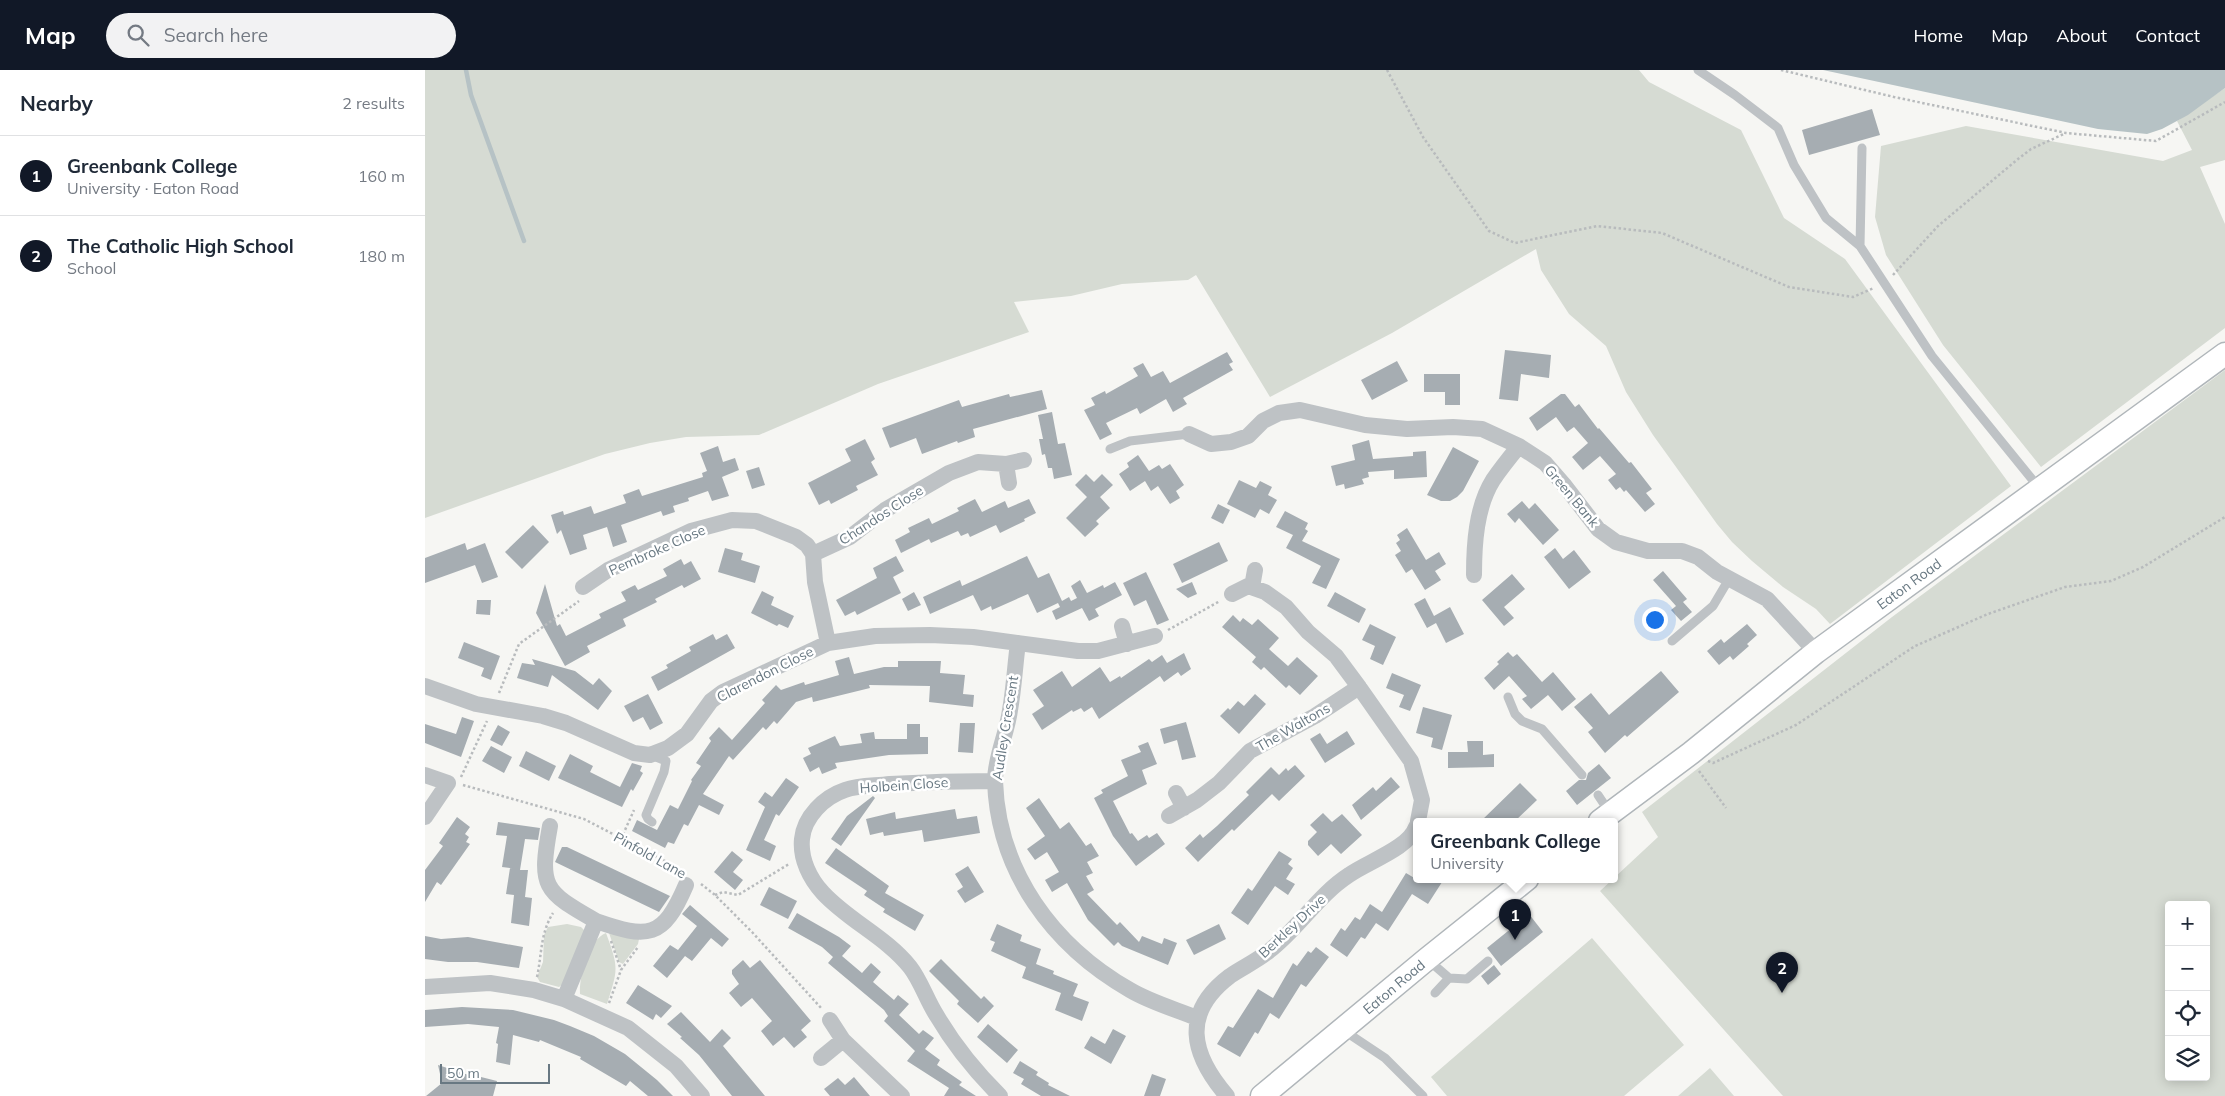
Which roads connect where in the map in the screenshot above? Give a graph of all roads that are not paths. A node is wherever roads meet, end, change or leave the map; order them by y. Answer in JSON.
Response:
{"nodes":[{"id":1,"x":1698,"y":70,"type":"edge"},
{"id":2,"x":1862,"y":148,"type":"dead end"},
{"id":3,"x":1860,"y":246,"type":"junction"},
{"id":4,"x":2225,"y":354,"type":"edge"},
{"id":5,"x":1189,"y":434,"type":"joint"},
{"id":6,"x":1519,"y":446,"type":"junction"},
{"id":7,"x":1110,"y":449,"type":"dead end"},
{"id":8,"x":1024,"y":460,"type":"dead end"},
{"id":9,"x":1006,"y":464,"type":"junction"},
{"id":10,"x":1009,"y":483,"type":"dead end"},
{"id":11,"x":2040,"y":489,"type":"junction"},
{"id":12,"x":813,"y":554,"type":"junction"},
{"id":13,"x":1255,"y":570,"type":"dead end"},
{"id":14,"x":1474,"y":575,"type":"dead end"},
{"id":15,"x":1729,"y":579,"type":"junction"},
{"id":16,"x":583,"y":587,"type":"road end"},
{"id":17,"x":1252,"y":587,"type":"junction"},
{"id":18,"x":1232,"y":594,"type":"road end"},
{"id":19,"x":1122,"y":626,"type":"dead end"},
{"id":20,"x":1155,"y":636,"type":"road end"},
{"id":21,"x":1672,"y":641,"type":"dead end"},
{"id":22,"x":828,"y":643,"type":"junction"},
{"id":23,"x":1018,"y":643,"type":"junction"},
{"id":24,"x":1127,"y":644,"type":"junction"},
{"id":25,"x":1816,"y":652,"type":"junction"},
{"id":26,"x":425,"y":686,"type":"edge"},
{"id":27,"x":1359,"y":687,"type":"junction"},
{"id":28,"x":1508,"y":697,"type":"dead end"},
{"id":29,"x":650,"y":755,"type":"junction"},
{"id":30,"x":425,"y":775,"type":"edge"},
{"id":31,"x":1582,"y":775,"type":"dead end"},
{"id":32,"x":995,"y":780,"type":"junction"},
{"id":33,"x":1598,"y":795,"type":"dead end"},
{"id":34,"x":1169,"y":816,"type":"dead end"},
{"id":35,"x":425,"y":817,"type":"edge"},
{"id":36,"x":1605,"y":817,"type":"edge"},
{"id":37,"x":1419,"y":818,"type":"edge"},
{"id":38,"x":652,"y":822,"type":"dead end"},
{"id":39,"x":550,"y":826,"type":"dead end"},
{"id":40,"x":1413,"y":835,"type":"edge"},
{"id":41,"x":690,"y":880,"type":"road end"},
{"id":42,"x":1522,"y":883,"type":"edge"},
{"id":43,"x":601,"y":923,"type":"junction"},
{"id":44,"x":1427,"y":959,"type":"junction"},
{"id":45,"x":1488,"y":961,"type":"dead end"},
{"id":46,"x":1449,"y":978,"type":"junction"},
{"id":47,"x":425,"y":987,"type":"edge"},
{"id":48,"x":1435,"y":993,"type":"dead end"},
{"id":49,"x":564,"y":999,"type":"junction"},
{"id":50,"x":1197,"y":1018,"type":"junction"},
{"id":51,"x":830,"y":1020,"type":"road end"},
{"id":52,"x":1343,"y":1030,"type":"junction"},
{"id":53,"x":843,"y":1040,"type":"junction"},
{"id":54,"x":821,"y":1058,"type":"dead end"},
{"id":55,"x":702,"y":1096,"type":"edge"},
{"id":56,"x":902,"y":1096,"type":"edge"},
{"id":57,"x":1000,"y":1096,"type":"edge"},
{"id":58,"x":1227,"y":1096,"type":"edge"},
{"id":59,"x":1263,"y":1096,"type":"edge"},
{"id":60,"x":1423,"y":1096,"type":"edge"}],
"edges":[{"from":1,"to":3,"type":"lane"},
{"from":2,"to":3,"type":"lane"},
{"from":3,"to":11,"type":"lane"},
{"from":4,"to":11,"type":"street","name":"Eaton Road"},
{"from":5,"to":6,"type":"street","name":"Green Bank"},
{"from":5,"to":7,"type":"lane"},
{"from":6,"to":14,"type":"street"},
{"from":6,"to":15,"type":"street","name":"Green Bank"},
{"from":8,"to":9,"type":"street","name":"Chandos Close"},
{"from":9,"to":10,"type":"street"},
{"from":9,"to":12,"type":"street","name":"Chandos Close"},
{"from":11,"to":25,"type":"street","name":"Eaton Road"},
{"from":12,"to":16,"type":"street","name":"Pembroke Close"},
{"from":12,"to":22,"type":"street"},
{"from":13,"to":17,"type":"street"},
{"from":15,"to":21,"type":"lane"},
{"from":15,"to":25,"type":"street","name":"Green Bank"},
{"from":17,"to":18,"type":"street"},
{"from":17,"to":27,"type":"street"},
{"from":19,"to":24,"type":"street"},
{"from":20,"to":24,"type":"street"},
{"from":22,"to":23,"type":"street","name":"Clarendon Close"},
{"from":22,"to":29,"type":"street","name":"Clarendon Close"},
{"from":23,"to":24,"type":"street"},
{"from":23,"to":32,"type":"street","name":"Audley Crescent"},
{"from":25,"to":36,"type":"street","name":"Eaton Road"},
{"from":26,"to":29,"type":"street"},
{"from":27,"to":34,"type":"street","name":"The Waltons"},
{"from":27,"to":37,"type":"street"},
{"from":28,"to":31,"type":"lane"},
{"from":29,"to":38,"type":"lane"},
{"from":30,"to":35,"type":"street"},
{"from":32,"to":50,"type":"street","name":"Audley Crescent"},
{"from":32,"to":57,"type":"street","name":"Holbein Close"},
{"from":33,"to":36,"type":"lane"},
{"from":39,"to":43,"type":"street"},
{"from":40,"to":50,"type":"street","name":"Berkley Drive"},
{"from":41,"to":43,"type":"street"},
{"from":42,"to":44,"type":"street","name":"Eaton Road"},
{"from":43,"to":49,"type":"street"},
{"from":44,"to":46,"type":"lane"},
{"from":44,"to":52,"type":"street","name":"Eaton Road"},
{"from":45,"to":46,"type":"lane"},
{"from":46,"to":48,"type":"lane"},
{"from":47,"to":49,"type":"street"},
{"from":49,"to":55,"type":"street"},
{"from":50,"to":58,"type":"street"},
{"from":51,"to":53,"type":"street"},
{"from":52,"to":59,"type":"street","name":"Eaton Road"},
{"from":52,"to":60,"type":"lane"},
{"from":53,"to":54,"type":"street"},
{"from":53,"to":56,"type":"street"}]}
